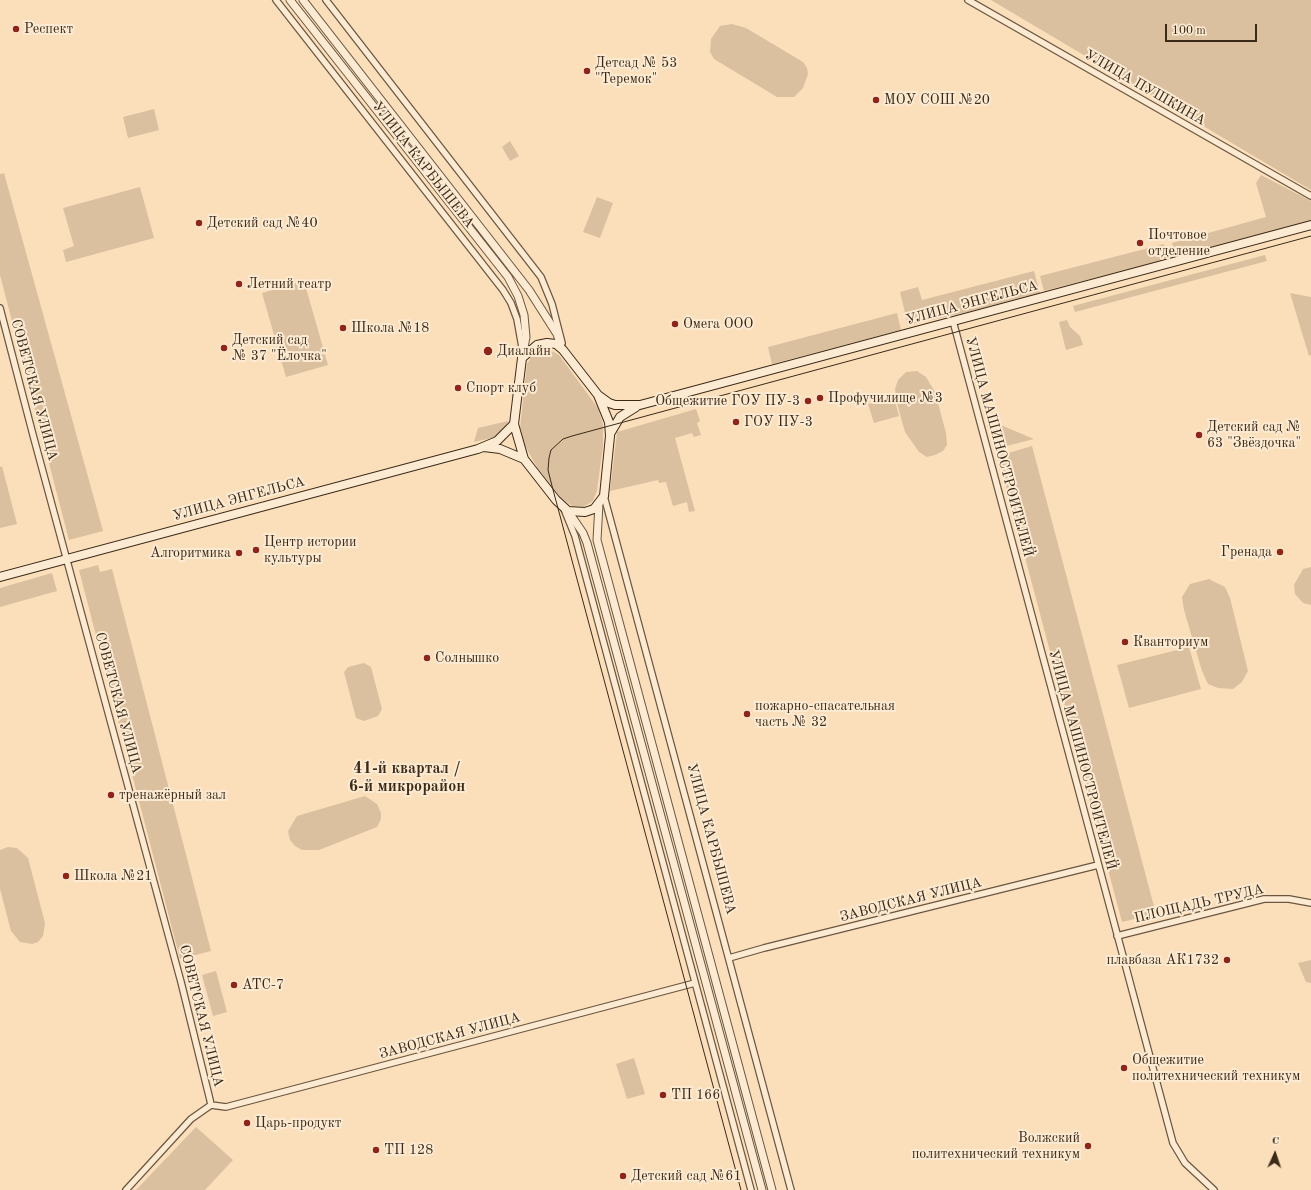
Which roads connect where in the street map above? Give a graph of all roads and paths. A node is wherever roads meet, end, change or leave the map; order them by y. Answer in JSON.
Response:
{"nodes":[{"id":1,"x":276,"y":0,"type":"edge"},
{"id":2,"x":290,"y":0,"type":"edge"},
{"id":3,"x":303,"y":0,"type":"edge"},
{"id":4,"x":326,"y":0,"type":"edge"},
{"id":5,"x":968,"y":0,"type":"edge"},
{"id":6,"x":1311,"y":196,"type":"edge"},
{"id":7,"x":1311,"y":225,"type":"edge"},
{"id":8,"x":0,"y":308,"type":"edge"},
{"id":9,"x":953,"y":322,"type":"junction"},
{"id":10,"x":562,"y":348,"type":"junction"},
{"id":11,"x":522,"y":358,"type":"junction"},
{"id":12,"x":598,"y":394,"type":"junction"},
{"id":13,"x":640,"y":405,"type":"junction"},
{"id":14,"x":514,"y":424,"type":"junction"},
{"id":15,"x":610,"y":436,"type":"junction"},
{"id":16,"x":484,"y":447,"type":"junction"},
{"id":17,"x":524,"y":459,"type":"junction"},
{"id":18,"x":604,"y":496,"type":"junction"},
{"id":19,"x":599,"y":504,"type":"junction"},
{"id":20,"x":566,"y":509,"type":"junction"},
{"id":21,"x":66,"y":558,"type":"junction"},
{"id":22,"x":0,"y":577,"type":"edge"},
{"id":23,"x":1098,"y":865,"type":"junction"},
{"id":24,"x":1311,"y":903,"type":"edge"},
{"id":25,"x":1117,"y":936,"type":"junction"},
{"id":26,"x":729,"y":958,"type":"junction"},
{"id":27,"x":695,"y":983,"type":"junction"},
{"id":28,"x":211,"y":1105,"type":"junction"},
{"id":29,"x":126,"y":1190,"type":"edge"},
{"id":30,"x":751,"y":1190,"type":"edge"},
{"id":31,"x":762,"y":1190,"type":"edge"},
{"id":32,"x":772,"y":1190,"type":"edge"},
{"id":33,"x":791,"y":1190,"type":"edge"},
{"id":34,"x":1214,"y":1190,"type":"edge"}],
"edges":[{"from":1,"to":11,"type":"street","name":"УЛИЦА КАРБЫШЕВА"},
{"from":2,"to":11,"type":"street","name":"УЛИЦА КАРБЫШЕВА"},
{"from":3,"to":10,"type":"street","name":"УЛИЦА КАРБЫШЕВА"},
{"from":4,"to":10,"type":"street","name":"УЛИЦА КАРБЫШЕВА"},
{"from":5,"to":6,"type":"street","name":"УЛИЦА ПУШКИНА"},
{"from":7,"to":9,"type":"main road","name":"УЛИЦА ЭНГЕЛЬСА"},
{"from":8,"to":21,"type":"street","name":"СОВЕТСКАЯ УЛИЦА"},
{"from":9,"to":13,"type":"main road","name":"УЛИЦА ЭНГЕЛЬСА"},
{"from":9,"to":23,"type":"street","name":"УЛИЦА МАШИНОСТРОИТЕЛЕЙ"},
{"from":10,"to":11,"type":"main road"},
{"from":10,"to":12,"type":"main road","name":"УЛИЦА КАРБЫШЕВА"},
{"from":11,"to":14,"type":"main road","name":"УЛИЦА КАРБЫШЕВА"},
{"from":12,"to":13,"type":"main road","name":"УЛИЦА ЭНГЕЛЬСА"},
{"from":12,"to":15,"type":"main road","name":"УЛИЦА КАРБЫШЕВА"},
{"from":13,"to":15,"type":"main road","name":"УЛИЦА ЭНГЕЛЬСА"},
{"from":14,"to":16,"type":"main road","name":"УЛИЦА ЭНГЕЛЬСА"},
{"from":14,"to":17,"type":"main road","name":"УЛИЦА КАРБЫШЕВА"},
{"from":15,"to":18,"type":"main road","name":"УЛИЦА КАРБЫШЕВА"},
{"from":16,"to":17,"type":"main road","name":"УЛИЦА ЭНГЕЛЬСА"},
{"from":16,"to":21,"type":"main road","name":"УЛИЦА ЭНГЕЛЬСА"},
{"from":17,"to":20,"type":"main road","name":"УЛИЦА КАРБЫШЕВА"},
{"from":18,"to":19,"type":"main road","name":"УЛИЦА КАРБЫШЕВА"},
{"from":18,"to":26,"type":"street","name":"УЛИЦА КАРБЫШЕВА"},
{"from":19,"to":20,"type":"main road"},
{"from":19,"to":32,"type":"street","name":"УЛИЦА КАРБЫШЕВА"},
{"from":20,"to":27,"type":"street","name":"УЛИЦА КАРБЫШЕВА"},
{"from":20,"to":31,"type":"street","name":"УЛИЦА КАРБЫШЕВА"},
{"from":21,"to":22,"type":"main road","name":"УЛИЦА ЭНГЕЛЬСА"},
{"from":21,"to":28,"type":"street","name":"СОВЕТСКАЯ УЛИЦА"},
{"from":23,"to":25,"type":"street","name":"УЛИЦА МАШИНОСТРОИТЕЛЕЙ"},
{"from":23,"to":26,"type":"street","name":"ЗАВОДСКАЯ УЛИЦА"},
{"from":24,"to":25,"type":"street","name":"ПЛОЩАДЬ ТРУДА"},
{"from":25,"to":34,"type":"street","name":"УЛИЦА МАШИНОСТРОИТЕЛЕЙ"},
{"from":26,"to":33,"type":"street","name":"УЛИЦА КАРБЫШЕВА"},
{"from":27,"to":28,"type":"street","name":"ЗАВОДСКАЯ УЛИЦА"},
{"from":27,"to":30,"type":"street","name":"УЛИЦА КАРБЫШЕВА"},
{"from":28,"to":29,"type":"street","name":"СОВЕТСКАЯ УЛИЦА"}]}
